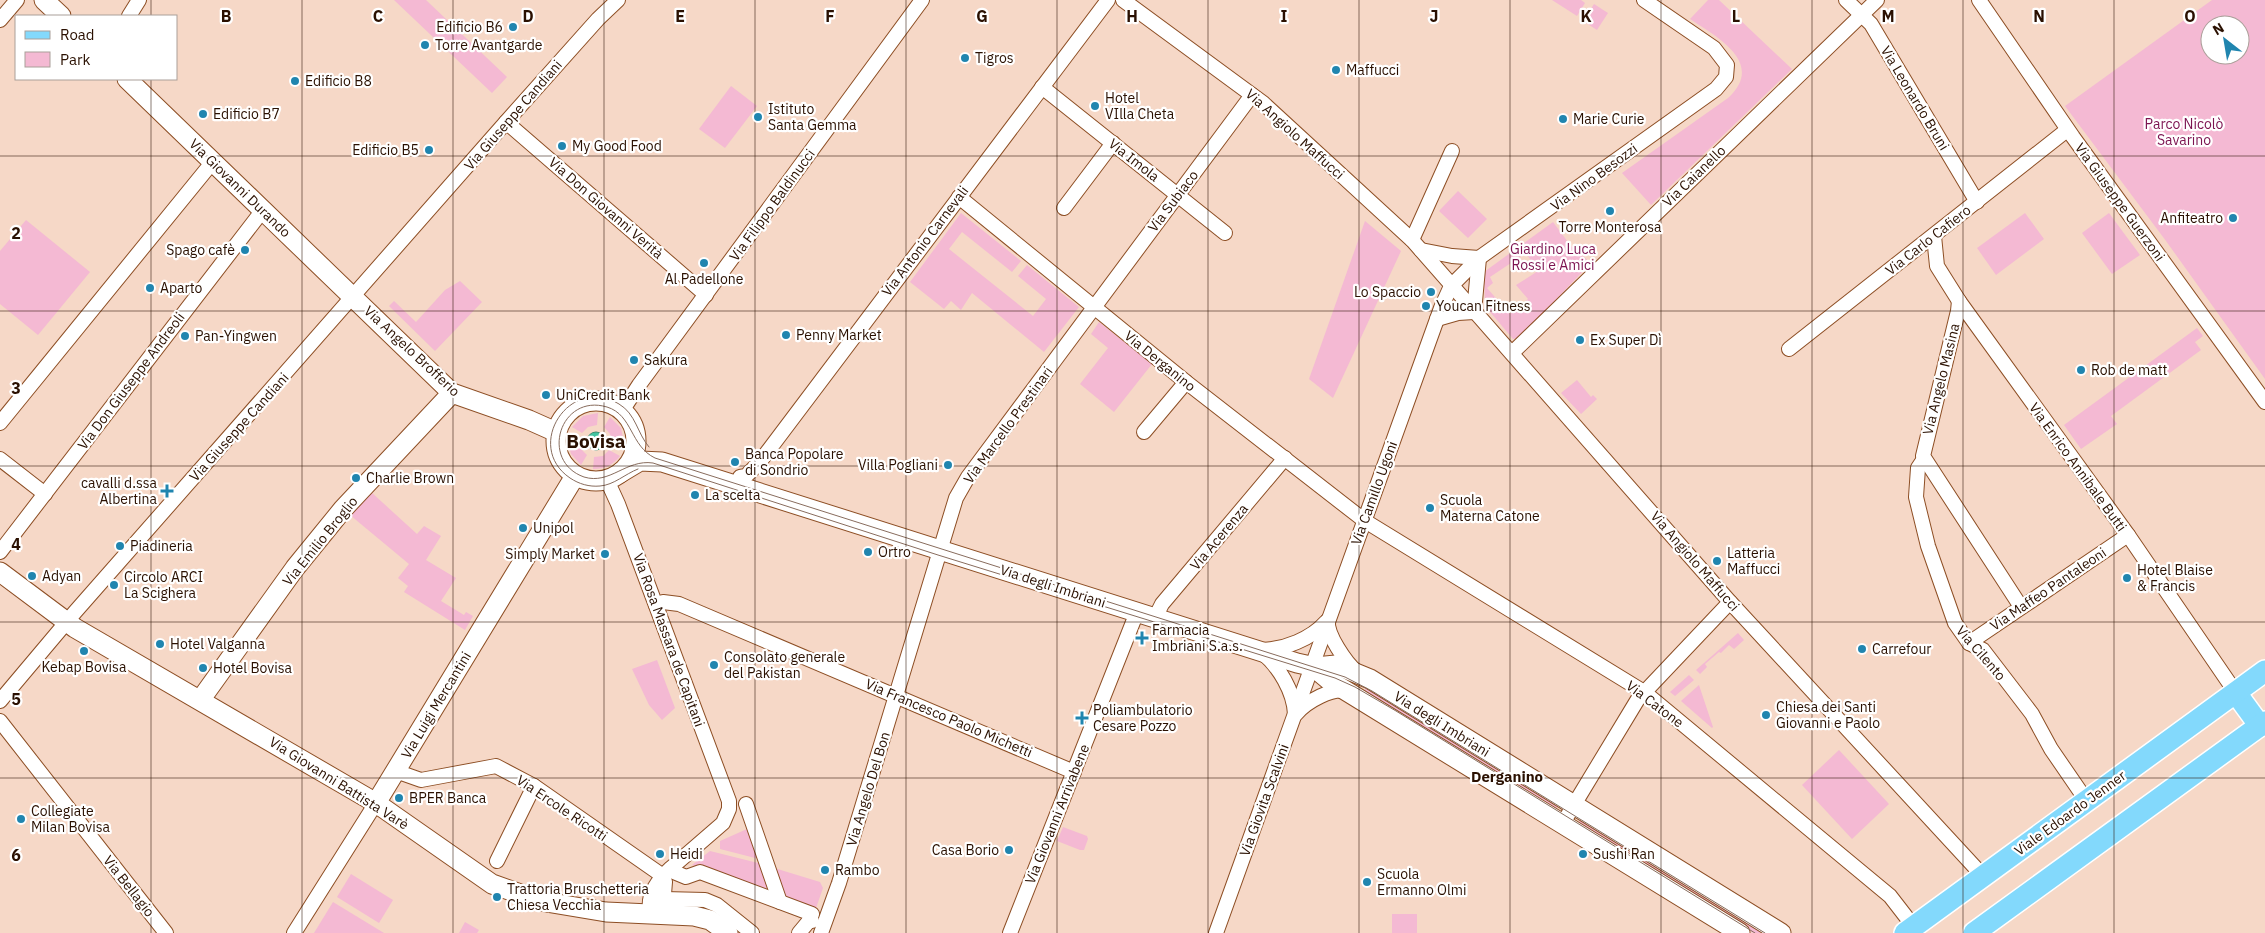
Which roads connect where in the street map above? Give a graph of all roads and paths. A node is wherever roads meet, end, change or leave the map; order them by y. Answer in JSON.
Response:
{"nodes":[{"id":1,"x":17,"y":0,"type":"edge"},
{"id":2,"x":44,"y":0,"type":"edge"},
{"id":3,"x":140,"y":0,"type":"edge"},
{"id":4,"x":618,"y":0,"type":"edge"},
{"id":5,"x":922,"y":0,"type":"edge"},
{"id":6,"x":1108,"y":0,"type":"edge"},
{"id":7,"x":1123,"y":0,"type":"edge"},
{"id":8,"x":1644,"y":0,"type":"edge"},
{"id":9,"x":1846,"y":0,"type":"edge"},
{"id":10,"x":1877,"y":0,"type":"edge"},
{"id":11,"x":1979,"y":0,"type":"edge"},
{"id":12,"x":1862,"y":14,"type":"junction"},
{"id":13,"x":60,"y":15,"type":"edge"},
{"id":14,"x":130,"y":15,"type":"edge"},
{"id":15,"x":0,"y":20,"type":"edge"},
{"id":16,"x":127,"y":80,"type":"edge"},
{"id":17,"x":1042,"y":87,"type":"junction"},
{"id":18,"x":1252,"y":95,"type":"junction"},
{"id":19,"x":506,"y":122,"type":"junction"},
{"id":20,"x":2067,"y":130,"type":"junction"},
{"id":21,"x":1113,"y":143,"type":"junction"},
{"id":22,"x":1452,"y":151,"type":"dead end"},
{"id":23,"x":212,"y":164,"type":"dead end"},
{"id":24,"x":1178,"y":194,"type":"junction"},
{"id":25,"x":959,"y":197,"type":"junction"},
{"id":26,"x":1977,"y":202,"type":"junction"},
{"id":27,"x":1064,"y":208,"type":"dead end"},
{"id":28,"x":262,"y":210,"type":"junction"},
{"id":29,"x":1225,"y":233,"type":"dead end"},
{"id":30,"x":1934,"y":236,"type":"junction"},
{"id":31,"x":1416,"y":245,"type":"junction"},
{"id":32,"x":1479,"y":258,"type":"junction"},
{"id":33,"x":1451,"y":286,"type":"junction"},
{"id":34,"x":706,"y":295,"type":"junction"},
{"id":35,"x":354,"y":297,"type":"junction"},
{"id":36,"x":1959,"y":301,"type":"junction"},
{"id":37,"x":1094,"y":308,"type":"junction"},
{"id":38,"x":1474,"y":312,"type":"junction"},
{"id":39,"x":1437,"y":319,"type":"junction"},
{"id":40,"x":1789,"y":350,"type":"dead end"},
{"id":41,"x":1512,"y":353,"type":"junction"},
{"id":42,"x":1186,"y":382,"type":"junction"},
{"id":43,"x":452,"y":393,"type":"junction"},
{"id":44,"x":2265,"y":402,"type":"edge"},
{"id":45,"x":622,"y":411,"type":"junction"},
{"id":46,"x":0,"y":422,"type":"edge"},
{"id":47,"x":634,"y":429,"type":"junction"},
{"id":48,"x":556,"y":432,"type":"junction"},
{"id":49,"x":1144,"y":432,"type":"dead end"},
{"id":50,"x":1285,"y":458,"type":"junction"},
{"id":51,"x":1924,"y":458,"type":"junction"},
{"id":52,"x":0,"y":459,"type":"edge"},
{"id":53,"x":662,"y":462,"type":"junction"},
{"id":54,"x":575,"y":476,"type":"junction"},
{"id":55,"x":614,"y":476,"type":"junction"},
{"id":56,"x":740,"y":477,"type":"junction"},
{"id":57,"x":717,"y":480,"type":"junction"},
{"id":58,"x":45,"y":494,"type":"junction"},
{"id":59,"x":762,"y":494,"type":"junction"},
{"id":60,"x":1365,"y":521,"type":"junction"},
{"id":61,"x":854,"y":523,"type":"junction"},
{"id":62,"x":2128,"y":535,"type":"junction"},
{"id":63,"x":940,"y":550,"type":"junction"},
{"id":64,"x":0,"y":552,"type":"edge"},
{"id":65,"x":0,"y":572,"type":"edge"},
{"id":66,"x":1730,"y":602,"type":"junction"},
{"id":67,"x":656,"y":605,"type":"junction"},
{"id":68,"x":2021,"y":607,"type":"junction"},
{"id":69,"x":1137,"y":612,"type":"junction"},
{"id":70,"x":1329,"y":617,"type":"junction"},
{"id":71,"x":1155,"y":618,"type":"junction"},
{"id":72,"x":66,"y":622,"type":"junction"},
{"id":73,"x":1969,"y":643,"type":"junction"},
{"id":74,"x":1252,"y":649,"type":"junction"},
{"id":75,"x":1312,"y":666,"type":"junction"},
{"id":76,"x":2265,"y":671,"type":"edge"},
{"id":77,"x":1362,"y":675,"type":"junction"},
{"id":78,"x":1349,"y":692,"type":"junction"},
{"id":79,"x":1644,"y":692,"type":"junction"},
{"id":80,"x":2236,"y":693,"type":"junction"},
{"id":81,"x":897,"y":696,"type":"junction"},
{"id":82,"x":201,"y":699,"type":"junction"},
{"id":83,"x":0,"y":701,"type":"edge"},
{"id":84,"x":1294,"y":717,"type":"junction"},
{"id":85,"x":0,"y":721,"type":"edge"},
{"id":86,"x":2263,"y":724,"type":"edge"},
{"id":87,"x":397,"y":769,"type":"junction"},
{"id":88,"x":1074,"y":772,"type":"junction"},
{"id":89,"x":534,"y":786,"type":"junction"},
{"id":90,"x":2086,"y":800,"type":"junction"},
{"id":91,"x":376,"y":803,"type":"junction"},
{"id":92,"x":746,"y":804,"type":"dead end"},
{"id":93,"x":1573,"y":805,"type":"junction"},
{"id":94,"x":1563,"y":823,"type":"junction"},
{"id":95,"x":497,"y":861,"type":"dead end"},
{"id":96,"x":668,"y":874,"type":"junction"},
{"id":97,"x":1983,"y":876,"type":"junction"},
{"id":98,"x":664,"y":899,"type":"junction"},
{"id":99,"x":780,"y":902,"type":"junction"},
{"id":100,"x":652,"y":916,"type":"junction"},
{"id":101,"x":1909,"y":930,"type":"edge"},
{"id":102,"x":166,"y":933,"type":"edge"},
{"id":103,"x":294,"y":933,"type":"edge"},
{"id":104,"x":728,"y":933,"type":"edge"},
{"id":105,"x":752,"y":933,"type":"edge"},
{"id":106,"x":799,"y":933,"type":"edge"},
{"id":107,"x":821,"y":933,"type":"edge"},
{"id":108,"x":1010,"y":933,"type":"edge"},
{"id":109,"x":1216,"y":933,"type":"edge"},
{"id":110,"x":1740,"y":933,"type":"edge"},
{"id":111,"x":1781,"y":933,"type":"edge"},
{"id":112,"x":1974,"y":933,"type":"edge"}],
"edges":[{"from":1,"to":15,"type":"street"},
{"from":2,"to":13,"type":"street"},
{"from":3,"to":14,"type":"street"},
{"from":4,"to":19,"type":"street","name":"Via Giuseppe Candiani"},
{"from":5,"to":34,"type":"street","name":"Via Filippo Baldinucci"},
{"from":6,"to":17,"type":"street","name":"Via Antonio Carnevali"},
{"from":7,"to":18,"type":"street","name":"Via Angiolo Maffucci"},
{"from":8,"to":32,"type":"street","name":"Via Nino Besozzi"},
{"from":9,"to":12,"type":"street","name":"Via Leonardo Bruni"},
{"from":10,"to":12,"type":"street","name":"Via Caianello"},
{"from":11,"to":20,"type":"street","name":"Via Giuseppe Guerzoni"},
{"from":12,"to":26,"type":"street","name":"Via Leonardo Bruni"},
{"from":12,"to":41,"type":"street","name":"Via Caianello"},
{"from":16,"to":28,"type":"street","name":"Via Giovanni Durando"},
{"from":17,"to":21,"type":"street","name":"Via Imola"},
{"from":17,"to":25,"type":"street","name":"Via Antonio Carnevali"},
{"from":18,"to":24,"type":"street","name":"Via Subiaco"},
{"from":18,"to":31,"type":"street","name":"Via Angiolo Maffucci"},
{"from":19,"to":34,"type":"street","name":"Via Don Giovanni Verità"},
{"from":19,"to":35,"type":"street","name":"Via Giuseppe Candiani"},
{"from":20,"to":26,"type":"street","name":"Via Carlo Cafiero"},
{"from":20,"to":44,"type":"street","name":"Via Giuseppe Guerzoni"},
{"from":21,"to":24,"type":"street","name":"Via Imola"},
{"from":21,"to":27,"type":"street"},
{"from":22,"to":31,"type":"street"},
{"from":23,"to":46,"type":"street"},
{"from":24,"to":29,"type":"street","name":"Via Imola"},
{"from":24,"to":37,"type":"street","name":"Via Subiaco"},
{"from":25,"to":37,"type":"street","name":"Via Derganino"},
{"from":25,"to":56,"type":"street","name":"Via Antonio Carnevali"},
{"from":26,"to":30,"type":"street","name":"Via Carlo Cafiero"},
{"from":28,"to":35,"type":"street","name":"Via Giovanni Durando"},
{"from":28,"to":58,"type":"street","name":"Via Don Giuseppe Andreoli"},
{"from":30,"to":36,"type":"street","name":"Via Enrico Annibale Butti"},
{"from":30,"to":40,"type":"street","name":"Via Carlo Cafiero"},
{"from":31,"to":32,"type":"street"},
{"from":31,"to":33,"type":"street","name":"Via Angiolo Maffucci"},
{"from":32,"to":33,"type":"street","name":"Via Nino Besozzi"},
{"from":32,"to":38,"type":"street"},
{"from":33,"to":38,"type":"street","name":"Via Angiolo Maffucci"},
{"from":33,"to":39,"type":"street","name":"Via Camillo Ugoni"},
{"from":34,"to":45,"type":"street","name":"Via Filippo Baldinucci"},
{"from":35,"to":43,"type":"street","name":"Via Angelo Brofferio"},
{"from":35,"to":72,"type":"street","name":"Via Giuseppe Candiani"},
{"from":36,"to":51,"type":"street","name":"Via Angelo Masina"},
{"from":36,"to":62,"type":"street","name":"Via Enrico Annibale Butti"},
{"from":37,"to":42,"type":"street","name":"Via Derganino"},
{"from":37,"to":63,"type":"street","name":"Via Marcello Prestinari"},
{"from":38,"to":39,"type":"street"},
{"from":38,"to":41,"type":"street","name":"Via Angiolo Maffucci"},
{"from":39,"to":60,"type":"street","name":"Via Camillo Ugoni"},
{"from":41,"to":66,"type":"street","name":"Via Angiolo Maffucci"},
{"from":42,"to":49,"type":"street"},
{"from":42,"to":50,"type":"street","name":"Via Derganino"},
{"from":43,"to":48,"type":"street","name":"Via Angelo Brofferio"},
{"from":43,"to":82,"type":"street","name":"Via Emilio Broglio"},
{"from":45,"to":47,"type":"street"},
{"from":45,"to":48,"type":"street"},
{"from":47,"to":53,"type":"street","name":"Via degli Imbriani"},
{"from":47,"to":55,"type":"street"},
{"from":48,"to":54,"type":"street"},
{"from":50,"to":60,"type":"street","name":"Via Derganino"},
{"from":50,"to":71,"type":"street","name":"Via Acerenza"},
{"from":51,"to":68,"type":"street"},
{"from":51,"to":73,"type":"street","name":"Via Cilento"},
{"from":52,"to":58,"type":"street"},
{"from":53,"to":55,"type":"street","name":"Via degli Imbriani"},
{"from":53,"to":57,"type":"street","name":"Via degli Imbriani"},
{"from":53,"to":59,"type":"street","name":"Via degli Imbriani"},
{"from":54,"to":55,"type":"street"},
{"from":54,"to":87,"type":"street","name":"Via Luigi Mercantini"},
{"from":55,"to":67,"type":"street","name":"Via Rosa Massara de Capitani"},
{"from":56,"to":57,"type":"street","name":"Via degli Imbriani"},
{"from":56,"to":61,"type":"street","name":"Via degli Imbriani"},
{"from":57,"to":59,"type":"street","name":"Via degli Imbriani"},
{"from":58,"to":64,"type":"street","name":"Via Don Giuseppe Andreoli"},
{"from":59,"to":61,"type":"street","name":"Via degli Imbriani"},
{"from":60,"to":70,"type":"street","name":"Via Camillo Ugoni"},
{"from":60,"to":79,"type":"street","name":"Via Catone"},
{"from":61,"to":63,"type":"street","name":"Via degli Imbriani"},
{"from":62,"to":68,"type":"street","name":"Via Maffeo Pantaleoni"},
{"from":62,"to":80,"type":"street","name":"Via Enrico Annibale Butti"},
{"from":63,"to":69,"type":"street","name":"Via degli Imbriani"},
{"from":63,"to":81,"type":"street","name":"Via Marcello Prestinari"},
{"from":65,"to":72,"type":"street","name":"Via Giovanni Battista Varè"},
{"from":66,"to":79,"type":"street"},
{"from":66,"to":97,"type":"street","name":"Via Angiolo Maffucci"},
{"from":67,"to":81,"type":"street","name":"Via Francesco Paolo Michetti"},
{"from":67,"to":96,"type":"street","name":"Via Rosa Massara de Capitani"},
{"from":68,"to":73,"type":"street","name":"Via Maffeo Pantaleoni"},
{"from":69,"to":71,"type":"street","name":"Via degli Imbriani"},
{"from":69,"to":88,"type":"street","name":"Via Giovanni Arrivabene"},
{"from":70,"to":74,"type":"street","name":"Via degli Imbriani"},
{"from":70,"to":75,"type":"street","name":"Via Camillo Ugoni"},
{"from":70,"to":77,"type":"street","name":"Via degli Imbriani"},
{"from":71,"to":74,"type":"street","name":"Via degli Imbriani"},
{"from":72,"to":82,"type":"street","name":"Via Giovanni Battista Varè"},
{"from":72,"to":83,"type":"street","name":"Via Giuseppe Candiani"},
{"from":73,"to":90,"type":"street","name":"Via Cilento"},
{"from":74,"to":75,"type":"street","name":"Via degli Imbriani"},
{"from":74,"to":84,"type":"street","name":"Via degli Imbriani"},
{"from":75,"to":77,"type":"street","name":"Via degli Imbriani"},
{"from":75,"to":78,"type":"street","name":"Via degli Imbriani"},
{"from":75,"to":84,"type":"street","name":"Via Giovita Scalvini"},
{"from":76,"to":80,"type":"main road","name":"Viale Edoardo Jenner"},
{"from":77,"to":93,"type":"street","name":"Via degli Imbriani"},
{"from":78,"to":84,"type":"street"},
{"from":78,"to":94,"type":"street","name":"Via degli Imbriani"},
{"from":79,"to":93,"type":"street"},
{"from":79,"to":101,"type":"street","name":"Via Catone"},
{"from":80,"to":86,"type":"main road"},
{"from":80,"to":90,"type":"main road","name":"Viale Edoardo Jenner"},
{"from":81,"to":88,"type":"street","name":"Via Francesco Paolo Michetti"},
{"from":81,"to":107,"type":"street","name":"Via Angelo Del Bon"},
{"from":82,"to":91,"type":"street","name":"Via Giovanni Battista Varè"},
{"from":84,"to":109,"type":"street","name":"Via Giovita Scalvini"},
{"from":85,"to":102,"type":"street","name":"Via Bellagio"},
{"from":86,"to":112,"type":"main road"},
{"from":87,"to":89,"type":"street","name":"Via Ercole Ricotti"},
{"from":87,"to":91,"type":"street","name":"Via Luigi Mercantini"},
{"from":88,"to":108,"type":"street","name":"Via Giovanni Arrivabene"},
{"from":89,"to":95,"type":"street"},
{"from":89,"to":96,"type":"street","name":"Via Ercole Ricotti"},
{"from":90,"to":97,"type":"main road","name":"Viale Edoardo Jenner"},
{"from":91,"to":100,"type":"street","name":"Via Giovanni Battista Varè"},
{"from":91,"to":103,"type":"street","name":"Via Luigi Mercantini"},
{"from":92,"to":99,"type":"street"},
{"from":93,"to":94,"type":"street"},
{"from":93,"to":111,"type":"street","name":"Via degli Imbriani"},
{"from":94,"to":110,"type":"street","name":"Via degli Imbriani"},
{"from":96,"to":98,"type":"street"},
{"from":96,"to":99,"type":"street"},
{"from":96,"to":100,"type":"street"},
{"from":97,"to":101,"type":"main road","name":"Viale Edoardo Jenner"},
{"from":98,"to":100,"type":"street"},
{"from":98,"to":105,"type":"street"},
{"from":99,"to":106,"type":"street"},
{"from":100,"to":104,"type":"street","name":"Via Giovanni Battista Varè"}]}
